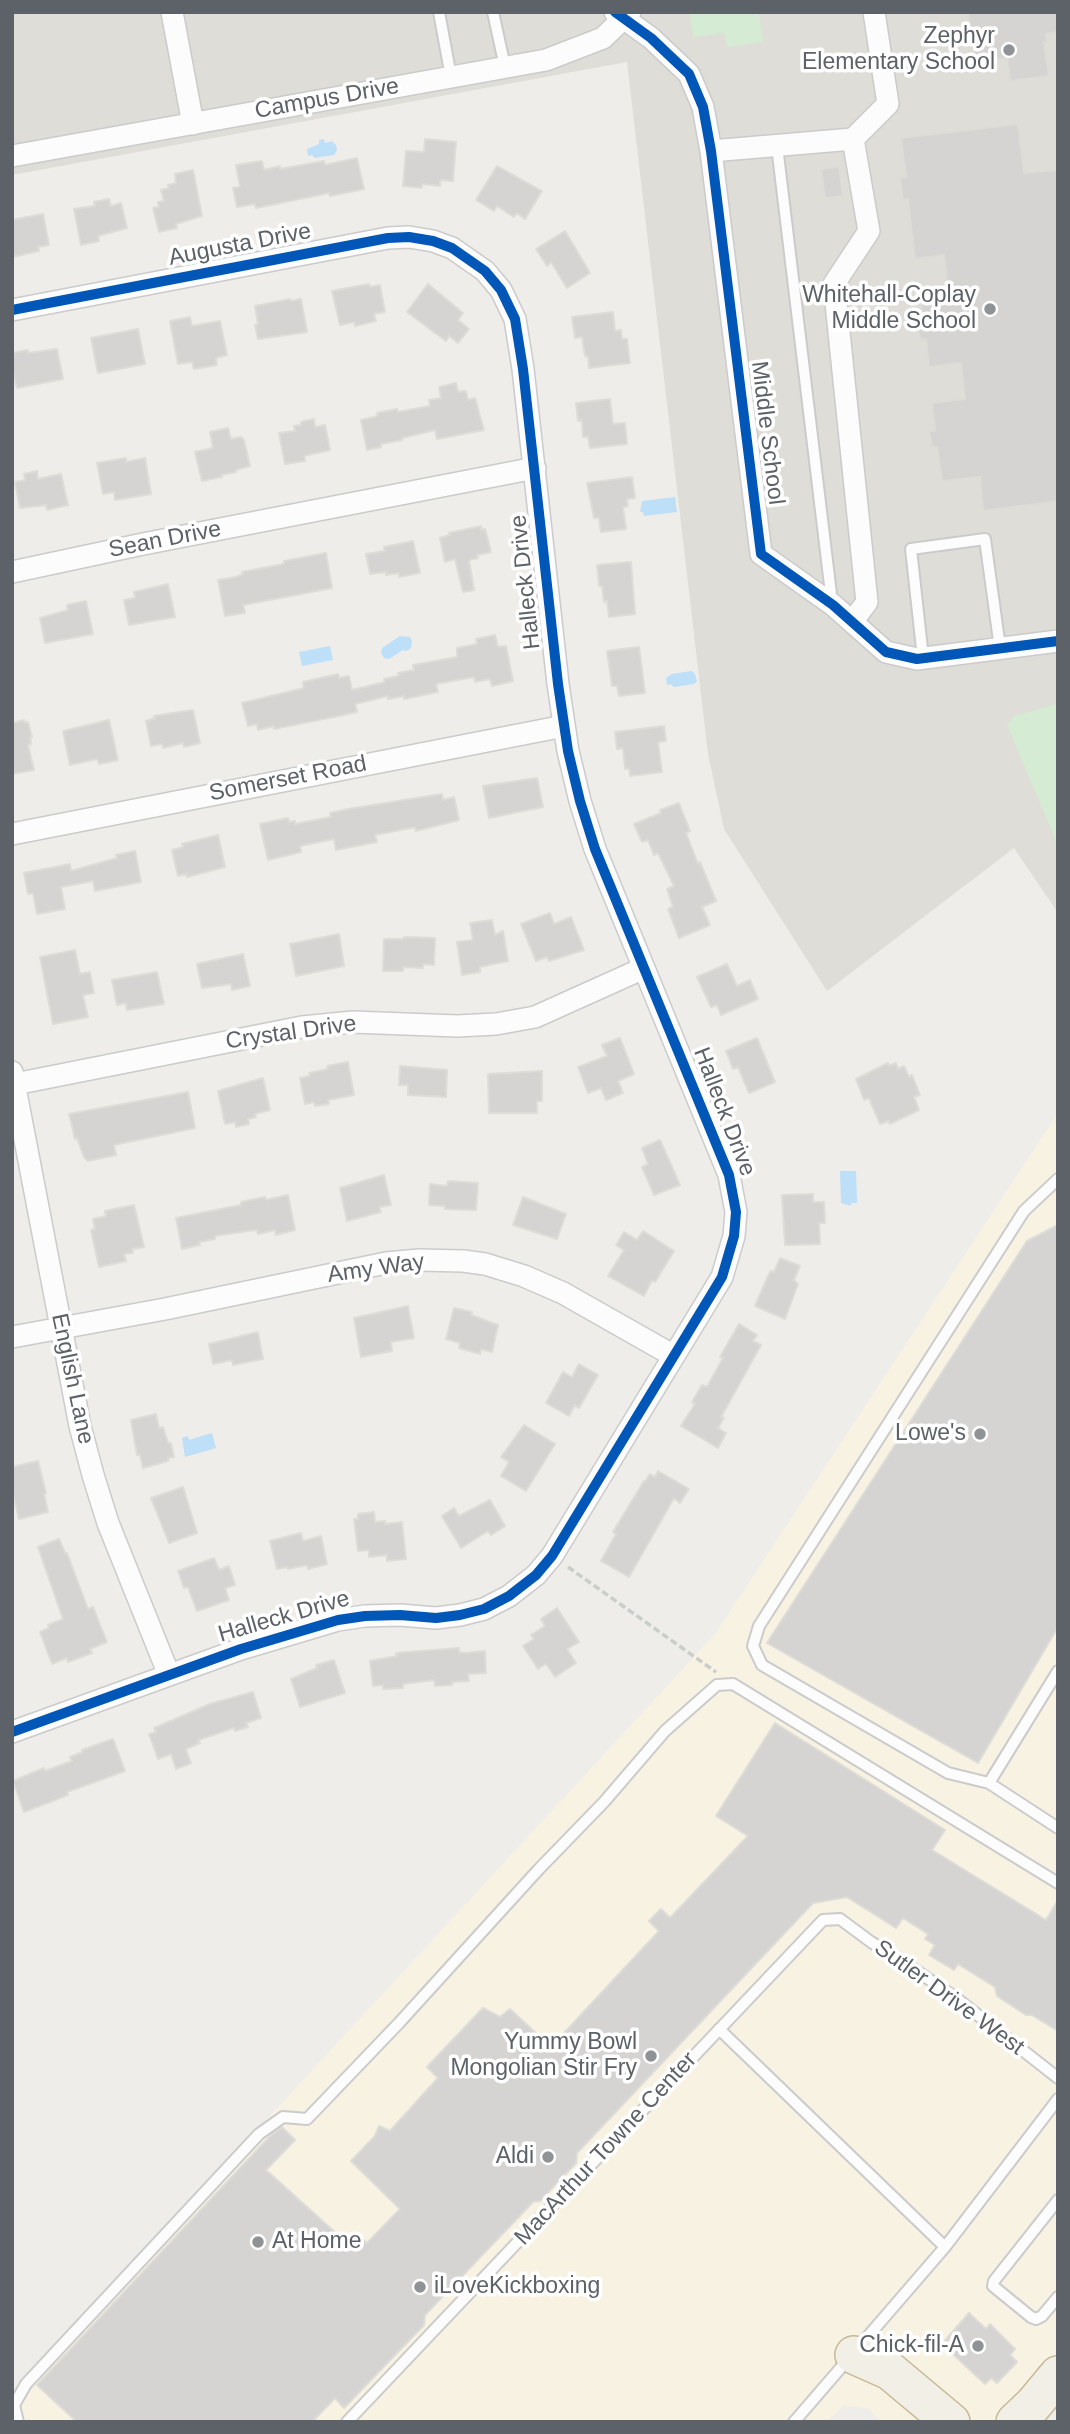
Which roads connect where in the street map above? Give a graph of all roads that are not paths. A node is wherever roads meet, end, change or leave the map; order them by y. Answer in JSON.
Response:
{"nodes":[{"id":1,"x":172,"y":12,"type":"edge"},
{"id":2,"x":439,"y":12,"type":"edge"},
{"id":3,"x":493,"y":12,"type":"edge"},
{"id":4,"x":874,"y":12,"type":"edge"},
{"id":5,"x":623,"y":15,"type":"edge"},
{"id":6,"x":505,"y":67,"type":"junction"},
{"id":7,"x":451,"y":77,"type":"junction"},
{"id":8,"x":193,"y":124,"type":"junction"},
{"id":9,"x":853,"y":139,"type":"junction"},
{"id":10,"x":777,"y":146,"type":"junction"},
{"id":11,"x":711,"y":151,"type":"junction"},
{"id":12,"x":12,"y":156,"type":"edge"},
{"id":13,"x":472,"y":261,"type":"joint"},
{"id":14,"x":12,"y":310,"type":"edge"},
{"id":15,"x":535,"y":468,"type":"junction"},
{"id":16,"x":12,"y":572,"type":"edge"},
{"id":17,"x":833,"y":605,"type":"junction"},
{"id":18,"x":852,"y":622,"type":"junction"},
{"id":19,"x":1058,"y":641,"type":"edge"},
{"id":20,"x":1000,"y":648,"type":"junction"},
{"id":21,"x":923,"y":658,"type":"junction"},
{"id":22,"x":564,"y":726,"type":"junction"},
{"id":23,"x":12,"y":834,"type":"edge"},
{"id":24,"x":644,"y":968,"type":"junction"},
{"id":25,"x":13,"y":1078,"type":"edge"},
{"id":26,"x":1058,"y":1179,"type":"edge"},
{"id":27,"x":61,"y":1328,"type":"junction"},
{"id":28,"x":12,"y":1337,"type":"edge"},
{"id":29,"x":674,"y":1356,"type":"junction"},
{"id":30,"x":1058,"y":1671,"type":"edge"},
{"id":31,"x":169,"y":1675,"type":"junction"},
{"id":32,"x":12,"y":1732,"type":"edge"},
{"id":33,"x":989,"y":1783,"type":"junction"},
{"id":34,"x":1058,"y":1828,"type":"edge"},
{"id":35,"x":1058,"y":1883,"type":"edge"},
{"id":36,"x":840,"y":1919,"type":"joint"},
{"id":37,"x":719,"y":2029,"type":"junction"},
{"id":38,"x":1058,"y":2078,"type":"edge"},
{"id":39,"x":1058,"y":2099,"type":"edge"},
{"id":40,"x":1058,"y":2200,"type":"edge"},
{"id":41,"x":945,"y":2246,"type":"junction"},
{"id":42,"x":1058,"y":2297,"type":"edge"},
{"id":43,"x":854,"y":2355,"type":"junction"},
{"id":44,"x":1058,"y":2375,"type":"edge"},
{"id":45,"x":1058,"y":2404,"type":"edge"},
{"id":46,"x":18,"y":2422,"type":"edge"},
{"id":47,"x":348,"y":2422,"type":"edge"},
{"id":48,"x":794,"y":2422,"type":"edge"},
{"id":49,"x":917,"y":2422,"type":"edge"},
{"id":50,"x":951,"y":2422,"type":"edge"},
{"id":51,"x":1015,"y":2422,"type":"edge"},
{"id":52,"x":1043,"y":2422,"type":"edge"}],
"edges":[{"from":1,"to":8,"type":"street"},
{"from":2,"to":7,"type":"lane"},
{"from":3,"to":6,"type":"lane"},
{"from":4,"to":9,"type":"street"},
{"from":5,"to":6,"type":"street","name":"Campus Drive"},
{"from":5,"to":11,"type":"street","name":"Middle School"},
{"from":6,"to":7,"type":"street","name":"Campus Drive"},
{"from":7,"to":8,"type":"street","name":"Campus Drive"},
{"from":8,"to":12,"type":"street","name":"Campus Drive"},
{"from":9,"to":10,"type":"street"},
{"from":9,"to":18,"type":"street"},
{"from":10,"to":11,"type":"street"},
{"from":10,"to":17,"type":"lane"},
{"from":11,"to":17,"type":"street","name":"Middle School"},
{"from":13,"to":14,"type":"street","name":"Augusta Drive"},
{"from":13,"to":15,"type":"street","name":"Halleck Drive"},
{"from":15,"to":16,"type":"street","name":"Sean Drive"},
{"from":15,"to":22,"type":"street","name":"Halleck Drive"},
{"from":17,"to":18,"type":"street","name":"Middle School"},
{"from":18,"to":21,"type":"street","name":"Middle School"},
{"from":19,"to":20,"type":"street","name":"Middle School"},
{"from":20,"to":21,"type":"street","name":"Middle School"},
{"from":20,"to":21,"type":"lane"},
{"from":22,"to":23,"type":"street","name":"Somerset Road"},
{"from":22,"to":24,"type":"street","name":"Halleck Drive"},
{"from":24,"to":25,"type":"street","name":"Crystal Drive"},
{"from":24,"to":29,"type":"street","name":"Halleck Drive"},
{"from":25,"to":27,"type":"street","name":"English Lane"},
{"from":26,"to":33,"type":"lane"},
{"from":27,"to":28,"type":"street"},
{"from":27,"to":29,"type":"street","name":"Amy Way"},
{"from":27,"to":31,"type":"street","name":"English Lane"},
{"from":29,"to":31,"type":"street","name":"Halleck Drive"},
{"from":30,"to":33,"type":"lane"},
{"from":31,"to":32,"type":"street","name":"Halleck Drive"},
{"from":33,"to":34,"type":"lane"},
{"from":35,"to":46,"type":"lane"},
{"from":36,"to":37,"type":"lane","name":"MacArthur Towne Center"},
{"from":36,"to":38,"type":"lane","name":"Sutler Drive West"},
{"from":37,"to":41,"type":"lane"},
{"from":37,"to":47,"type":"lane","name":"MacArthur Towne Center"},
{"from":39,"to":41,"type":"lane"},
{"from":40,"to":42,"type":"lane"},
{"from":41,"to":43,"type":"lane"},
{"from":43,"to":48,"type":"lane"},
{"from":43,"to":49,"type":"highway"},
{"from":43,"to":50,"type":"highway"},
{"from":44,"to":51,"type":"highway"},
{"from":45,"to":52,"type":"highway"}]}
